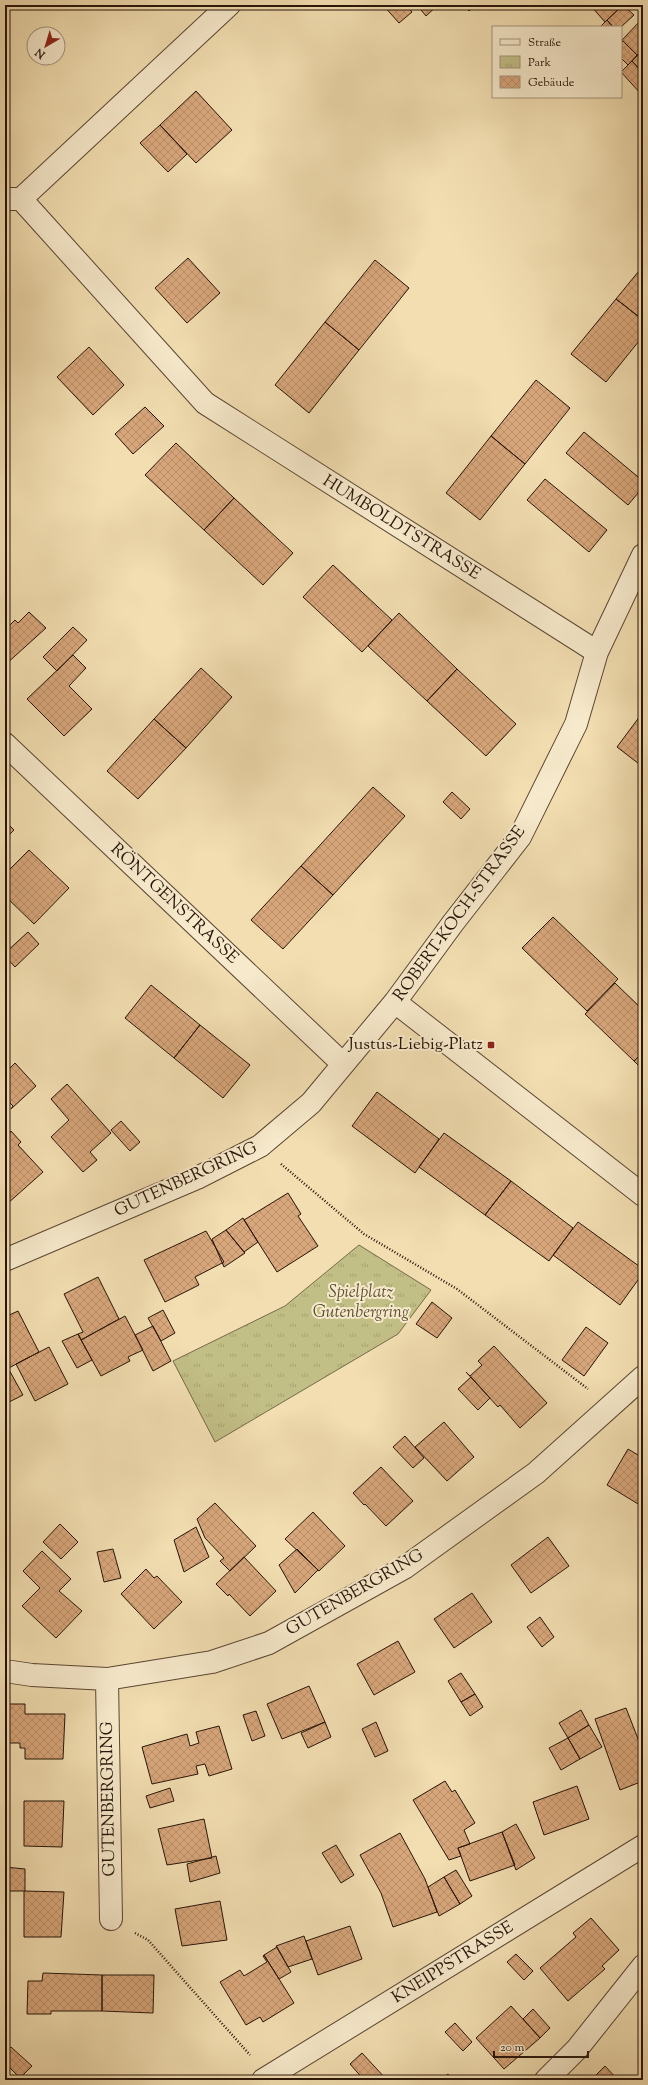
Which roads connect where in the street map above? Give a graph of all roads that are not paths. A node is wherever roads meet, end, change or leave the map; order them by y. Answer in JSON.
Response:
{"nodes":[{"id":1,"x":229,"y":5,"type":"edge"},
{"id":2,"x":13,"y":199,"type":"edge"},
{"id":3,"x":643,"y":554,"type":"edge"},
{"id":4,"x":597,"y":652,"type":"junction"},
{"id":5,"x":5,"y":744,"type":"edge"},
{"id":6,"x":395,"y":1002,"type":"junction"},
{"id":7,"x":343,"y":1064,"type":"junction"},
{"id":8,"x":643,"y":1195,"type":"edge"},
{"id":9,"x":5,"y":1260,"type":"edge"},
{"id":10,"x":643,"y":1377,"type":"edge"},
{"id":11,"x":5,"y":1671,"type":"edge"},
{"id":12,"x":107,"y":1679,"type":"junction"},
{"id":13,"x":643,"y":1846,"type":"edge"},
{"id":14,"x":111,"y":1919,"type":"road end"},
{"id":15,"x":643,"y":1966,"type":"edge"},
{"id":16,"x":266,"y":2078,"type":"edge"},
{"id":17,"x":546,"y":2080,"type":"edge"}],
"edges":[{"from":1,"to":2,"type":"street"},
{"from":2,"to":4,"type":"street","name":"HUMBOLDTSTRASSE"},
{"from":3,"to":4,"type":"street","name":"ROBERT-KOCH-STRASSE"},
{"from":4,"to":6,"type":"street","name":"ROBERT-KOCH-STRASSE"},
{"from":5,"to":7,"type":"street","name":"RÖNTGENSTRASSE"},
{"from":6,"to":7,"type":"street","name":"ROBERT-KOCH-STRASSE"},
{"from":6,"to":8,"type":"street"},
{"from":7,"to":9,"type":"street","name":"GUTENBERGRING"},
{"from":10,"to":12,"type":"street","name":"GUTENBERGRING"},
{"from":11,"to":12,"type":"street","name":"GUTENBERGRING"},
{"from":12,"to":14,"type":"street","name":"GUTENBERGRING"},
{"from":13,"to":16,"type":"street","name":"KNEIPPSTRASSE"},
{"from":15,"to":17,"type":"street"}]}
